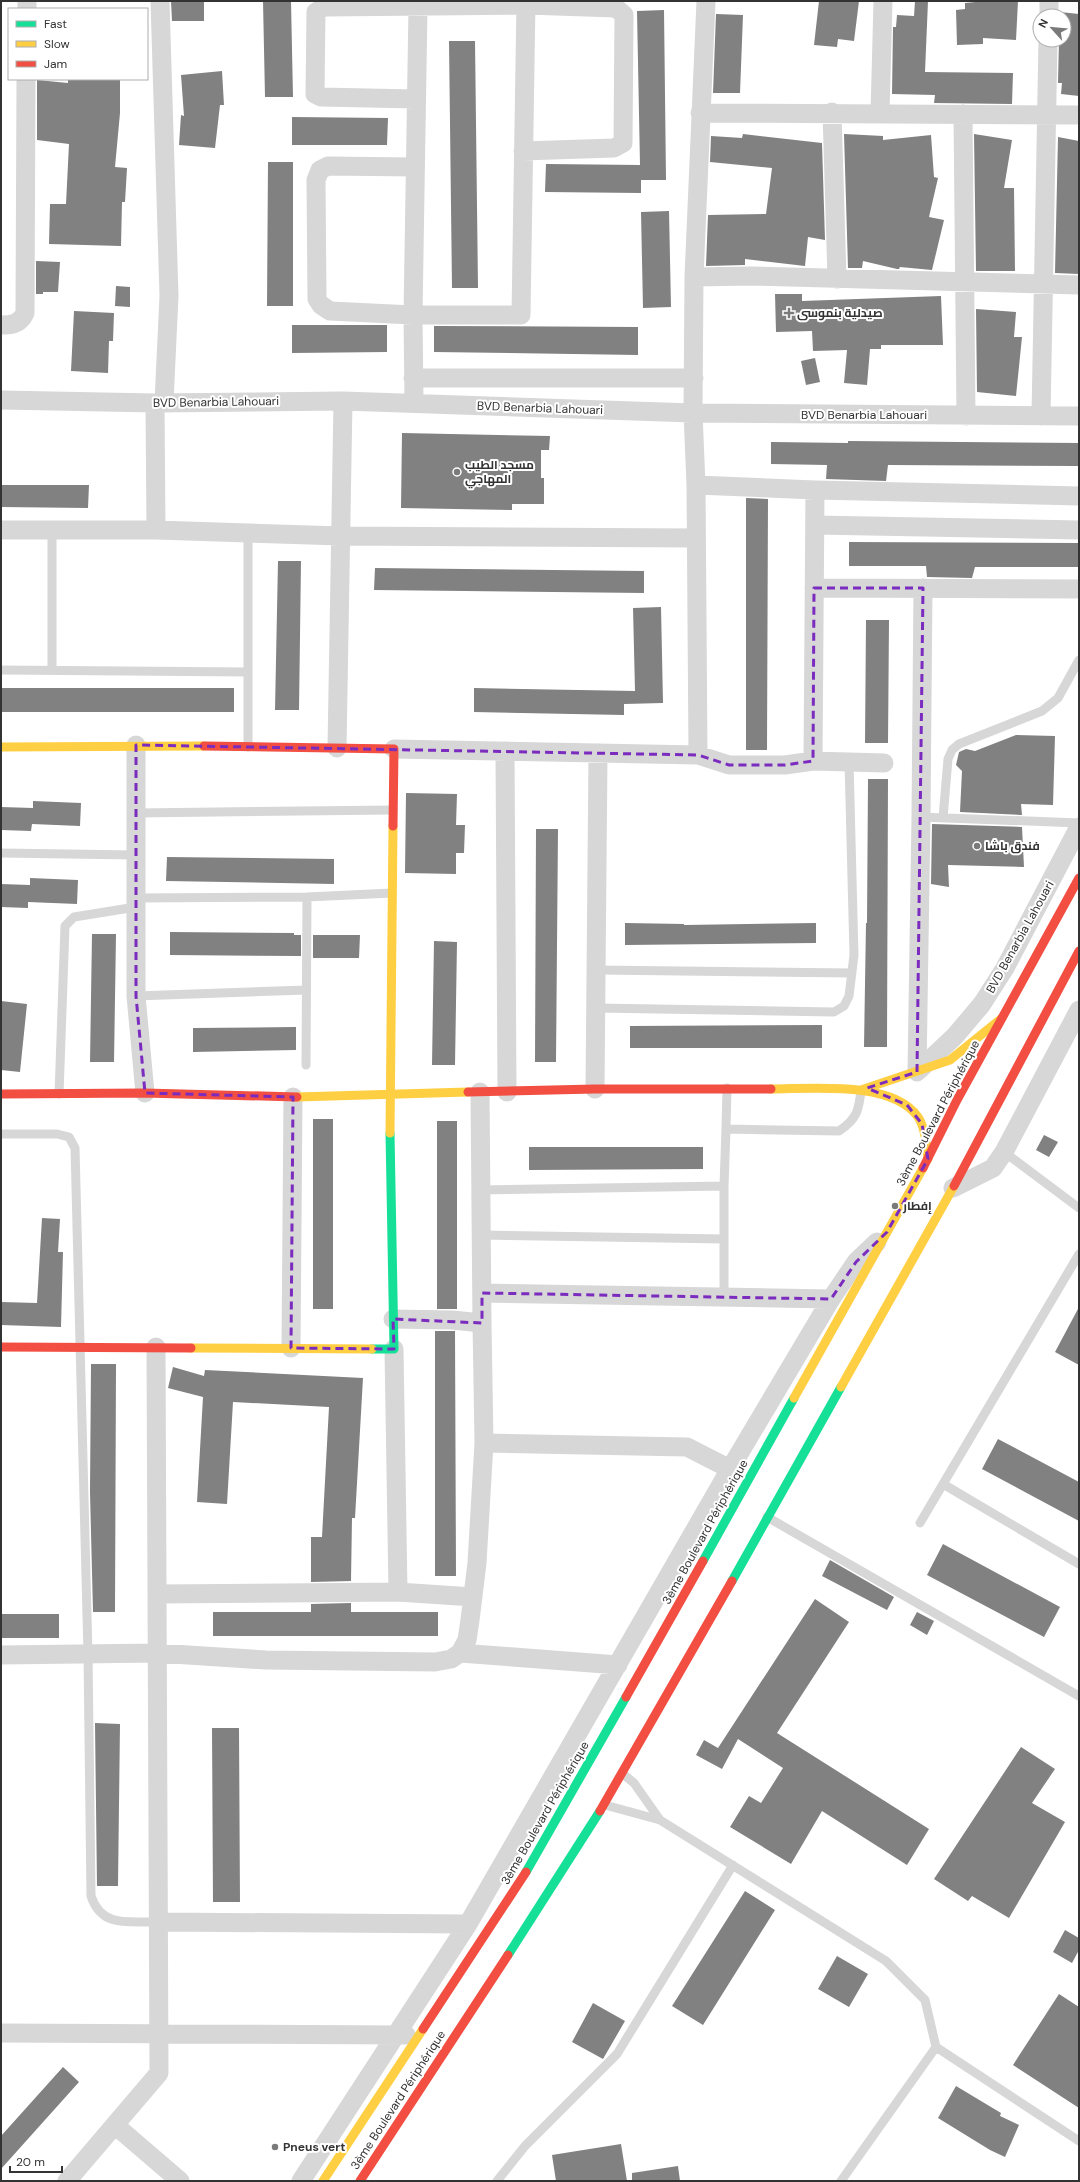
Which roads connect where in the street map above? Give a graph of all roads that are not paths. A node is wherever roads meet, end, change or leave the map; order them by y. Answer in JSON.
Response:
{"nodes":[{"id":1,"x":160,"y":1,"type":"edge"},
{"id":2,"x":706,"y":1,"type":"edge"},
{"id":3,"x":883,"y":1,"type":"edge"},
{"id":4,"x":526,"y":3,"type":"edge"},
{"id":5,"x":418,"y":7,"type":"junction"},
{"id":6,"x":1048,"y":48,"type":"edge"},
{"id":7,"x":26,"y":80,"type":"edge"},
{"id":8,"x":416,"y":99,"type":"junction"},
{"id":9,"x":832,"y":112,"type":"junction"},
{"id":10,"x":700,"y":113,"type":"junction"},
{"id":11,"x":880,"y":113,"type":"junction"},
{"id":12,"x":963,"y":114,"type":"junction"},
{"id":13,"x":1046,"y":114,"type":"junction"},
{"id":14,"x":1079,"y":115,"type":"edge"},
{"id":15,"x":523,"y":151,"type":"junction"},
{"id":16,"x":415,"y":167,"type":"junction"},
{"id":17,"x":694,"y":277,"type":"junction"},
{"id":18,"x":837,"y":280,"type":"junction"},
{"id":19,"x":964,"y":281,"type":"junction"},
{"id":20,"x":1044,"y":283,"type":"junction"},
{"id":21,"x":1079,"y":285,"type":"edge"},
{"id":22,"x":413,"y":315,"type":"junction"},
{"id":23,"x":1,"y":325,"type":"edge"},
{"id":24,"x":413,"y":378,"type":"junction"},
{"id":25,"x":694,"y":378,"type":"junction"},
{"id":26,"x":1,"y":400,"type":"edge"},
{"id":27,"x":343,"y":401,"type":"junction"},
{"id":28,"x":160,"y":403,"type":"junction"},
{"id":29,"x":414,"y":403,"type":"junction"},
{"id":30,"x":693,"y":413,"type":"junction"},
{"id":31,"x":966,"y":416,"type":"junction"},
{"id":32,"x":1041,"y":416,"type":"junction"},
{"id":33,"x":1079,"y":416,"type":"edge"},
{"id":34,"x":696,"y":485,"type":"junction"},
{"id":35,"x":815,"y":490,"type":"junction"},
{"id":36,"x":1079,"y":496,"type":"edge"},
{"id":37,"x":815,"y":525,"type":"junction"},
{"id":38,"x":1,"y":530,"type":"edge"},
{"id":39,"x":52,"y":530,"type":"junction"},
{"id":40,"x":156,"y":530,"type":"junction"},
{"id":41,"x":1079,"y":530,"type":"edge"},
{"id":42,"x":248,"y":533,"type":"junction"},
{"id":43,"x":341,"y":536,"type":"junction"},
{"id":44,"x":695,"y":538,"type":"junction"},
{"id":45,"x":814,"y":588,"type":"junction"},
{"id":46,"x":923,"y":588,"type":"junction"},
{"id":47,"x":1079,"y":589,"type":"edge"},
{"id":48,"x":1079,"y":660,"type":"edge"},
{"id":49,"x":1,"y":670,"type":"edge"},
{"id":50,"x":52,"y":670,"type":"junction"},
{"id":51,"x":248,"y":672,"type":"junction"},
{"id":52,"x":136,"y":745,"type":"junction"},
{"id":53,"x":1,"y":747,"type":"edge"},
{"id":54,"x":248,"y":747,"type":"junction"},
{"id":55,"x":337,"y":748,"type":"junction"},
{"id":56,"x":394,"y":749,"type":"junction"},
{"id":57,"x":505,"y":751,"type":"junction"},
{"id":58,"x":598,"y":753,"type":"junction"},
{"id":59,"x":698,"y":754,"type":"junction"},
{"id":60,"x":813,"y":761,"type":"junction"},
{"id":61,"x":849,"y":762,"type":"junction"},
{"id":62,"x":884,"y":763,"type":"dead end"},
{"id":63,"x":393,"y":810,"type":"junction"},
{"id":64,"x":136,"y":813,"type":"junction"},
{"id":65,"x":922,"y":817,"type":"junction"},
{"id":66,"x":943,"y":818,"type":"junction"},
{"id":67,"x":1079,"y":823,"type":"edge"},
{"id":68,"x":1079,"y":827,"type":"edge"},
{"id":69,"x":1,"y":853,"type":"edge"},
{"id":70,"x":136,"y":855,"type":"junction"},
{"id":71,"x":1079,"y":878,"type":"edge"},
{"id":72,"x":392,"y":893,"type":"junction"},
{"id":73,"x":307,"y":897,"type":"junction"},
{"id":74,"x":136,"y":902,"type":"junction"},
{"id":75,"x":1079,"y":951,"type":"edge"},
{"id":76,"x":597,"y":970,"type":"junction"},
{"id":77,"x":852,"y":973,"type":"junction"},
{"id":78,"x":306,"y":990,"type":"junction"},
{"id":79,"x":136,"y":996,"type":"junction"},
{"id":80,"x":596,"y":1008,"type":"junction"},
{"id":81,"x":1079,"y":1010,"type":"edge"},
{"id":82,"x":1004,"y":1016,"type":"junction"},
{"id":83,"x":306,"y":1065,"type":"dead end"},
{"id":84,"x":917,"y":1072,"type":"junction"},
{"id":85,"x":727,"y":1088,"type":"junction"},
{"id":86,"x":595,"y":1089,"type":"junction"},
{"id":87,"x":861,"y":1090,"type":"junction"},
{"id":88,"x":480,"y":1092,"type":"junction"},
{"id":89,"x":508,"y":1092,"type":"junction"},
{"id":90,"x":145,"y":1093,"type":"junction"},
{"id":91,"x":1,"y":1094,"type":"edge"},
{"id":92,"x":59,"y":1094,"type":"junction"},
{"id":93,"x":389,"y":1095,"type":"junction"},
{"id":94,"x":293,"y":1097,"type":"junction"},
{"id":95,"x":726,"y":1129,"type":"junction"},
{"id":96,"x":1,"y":1134,"type":"edge"},
{"id":97,"x":1004,"y":1152,"type":"junction"},
{"id":98,"x":928,"y":1160,"type":"junction"},
{"id":99,"x":724,"y":1186,"type":"junction"},
{"id":100,"x":953,"y":1188,"type":"junction"},
{"id":101,"x":480,"y":1190,"type":"junction"},
{"id":102,"x":1079,"y":1208,"type":"edge"},
{"id":103,"x":887,"y":1232,"type":"junction"},
{"id":104,"x":481,"y":1235,"type":"junction"},
{"id":105,"x":724,"y":1239,"type":"junction"},
{"id":106,"x":1079,"y":1254,"type":"edge"},
{"id":107,"x":482,"y":1293,"type":"junction"},
{"id":108,"x":724,"y":1297,"type":"junction"},
{"id":109,"x":831,"y":1299,"type":"junction"},
{"id":110,"x":393,"y":1319,"type":"junction"},
{"id":111,"x":482,"y":1323,"type":"junction"},
{"id":112,"x":1,"y":1347,"type":"edge"},
{"id":113,"x":81,"y":1347,"type":"junction"},
{"id":114,"x":156,"y":1347,"type":"junction"},
{"id":115,"x":291,"y":1348,"type":"junction"},
{"id":116,"x":394,"y":1349,"type":"junction"},
{"id":117,"x":484,"y":1443,"type":"junction"},
{"id":118,"x":730,"y":1469,"type":"junction"},
{"id":119,"x":944,"y":1484,"type":"junction"},
{"id":120,"x":767,"y":1517,"type":"junction"},
{"id":121,"x":920,"y":1523,"type":"dead end"},
{"id":122,"x":1079,"y":1564,"type":"edge"},
{"id":123,"x":398,"y":1592,"type":"junction"},
{"id":124,"x":157,"y":1594,"type":"junction"},
{"id":125,"x":473,"y":1597,"type":"junction"},
{"id":126,"x":157,"y":1653,"type":"junction"},
{"id":127,"x":460,"y":1653,"type":"junction"},
{"id":128,"x":88,"y":1654,"type":"junction"},
{"id":129,"x":1,"y":1655,"type":"edge"},
{"id":130,"x":618,"y":1665,"type":"junction"},
{"id":131,"x":1079,"y":1696,"type":"edge"},
{"id":132,"x":623,"y":1774,"type":"junction"},
{"id":133,"x":603,"y":1805,"type":"junction"},
{"id":134,"x":660,"y":1820,"type":"junction"},
{"id":135,"x":733,"y":1865,"type":"junction"},
{"id":136,"x":159,"y":1922,"type":"junction"},
{"id":137,"x":468,"y":1924,"type":"junction"},
{"id":138,"x":1,"y":2033,"type":"edge"},
{"id":139,"x":159,"y":2034,"type":"junction"},
{"id":140,"x":396,"y":2034,"type":"junction"},
{"id":141,"x":419,"y":2034,"type":"junction"},
{"id":142,"x":936,"y":2047,"type":"junction"},
{"id":143,"x":116,"y":2126,"type":"junction"},
{"id":144,"x":1079,"y":2141,"type":"edge"},
{"id":145,"x":67,"y":2181,"type":"edge"},
{"id":146,"x":180,"y":2181,"type":"edge"},
{"id":147,"x":301,"y":2181,"type":"edge"},
{"id":148,"x":323,"y":2181,"type":"edge"},
{"id":149,"x":360,"y":2181,"type":"edge"},
{"id":150,"x":497,"y":2181,"type":"edge"},
{"id":151,"x":840,"y":2181,"type":"edge"}],
"edges":[{"from":1,"to":28,"type":"street"},
{"from":2,"to":10,"type":"street"},
{"from":3,"to":11,"type":"street"},
{"from":4,"to":5,"type":"street"},
{"from":4,"to":15,"type":"street"},
{"from":4,"to":15,"type":"street"},
{"from":5,"to":8,"type":"street"},
{"from":5,"to":8,"type":"street"},
{"from":6,"to":13,"type":"street"},
{"from":7,"to":23,"type":"street"},
{"from":8,"to":16,"type":"street"},
{"from":9,"to":10,"type":"street"},
{"from":9,"to":11,"type":"street"},
{"from":9,"to":18,"type":"street"},
{"from":10,"to":17,"type":"street"},
{"from":11,"to":12,"type":"street"},
{"from":12,"to":13,"type":"street"},
{"from":12,"to":19,"type":"street"},
{"from":13,"to":14,"type":"street"},
{"from":13,"to":20,"type":"street"},
{"from":15,"to":22,"type":"street"},
{"from":16,"to":22,"type":"street"},
{"from":16,"to":22,"type":"street"},
{"from":17,"to":18,"type":"street"},
{"from":17,"to":25,"type":"street"},
{"from":18,"to":19,"type":"street"},
{"from":19,"to":20,"type":"street"},
{"from":19,"to":31,"type":"street"},
{"from":20,"to":21,"type":"street"},
{"from":20,"to":32,"type":"street"},
{"from":22,"to":24,"type":"street"},
{"from":24,"to":25,"type":"street"},
{"from":24,"to":29,"type":"street"},
{"from":25,"to":30,"type":"street"},
{"from":26,"to":28,"type":"street","name":"BVD Benarbia Lahouari"},
{"from":27,"to":28,"type":"street","name":"BVD Benarbia Lahouari"},
{"from":27,"to":29,"type":"street","name":"BVD Benarbia Lahouari"},
{"from":27,"to":43,"type":"street"},
{"from":28,"to":40,"type":"street"},
{"from":29,"to":30,"type":"street","name":"BVD Benarbia Lahouari"},
{"from":30,"to":31,"type":"street","name":"BVD Benarbia Lahouari"},
{"from":30,"to":34,"type":"street"},
{"from":31,"to":32,"type":"street","name":"BVD Benarbia Lahouari"},
{"from":32,"to":33,"type":"street","name":"BVD Benarbia Lahouari"},
{"from":34,"to":35,"type":"street"},
{"from":34,"to":44,"type":"street"},
{"from":35,"to":36,"type":"street"},
{"from":35,"to":37,"type":"street"},
{"from":37,"to":41,"type":"street"},
{"from":37,"to":45,"type":"street"},
{"from":38,"to":39,"type":"street"},
{"from":39,"to":40,"type":"street"},
{"from":39,"to":50,"type":"lane"},
{"from":40,"to":42,"type":"street"},
{"from":42,"to":43,"type":"street"},
{"from":42,"to":51,"type":"lane"},
{"from":43,"to":44,"type":"street"},
{"from":43,"to":55,"type":"street"},
{"from":44,"to":59,"type":"street"},
{"from":45,"to":46,"type":"street"},
{"from":45,"to":60,"type":"street"},
{"from":46,"to":47,"type":"street"},
{"from":46,"to":65,"type":"street"},
{"from":48,"to":66,"type":"lane"},
{"from":49,"to":50,"type":"lane"},
{"from":50,"to":51,"type":"lane"},
{"from":51,"to":54,"type":"lane"},
{"from":52,"to":53,"type":"main road"},
{"from":52,"to":54,"type":"main road"},
{"from":52,"to":64,"type":"street"},
{"from":54,"to":55,"type":"main road"},
{"from":55,"to":56,"type":"main road"},
{"from":56,"to":57,"type":"street"},
{"from":56,"to":63,"type":"main road"},
{"from":57,"to":58,"type":"street"},
{"from":57,"to":89,"type":"street"},
{"from":58,"to":59,"type":"street"},
{"from":58,"to":76,"type":"street"},
{"from":59,"to":60,"type":"street"},
{"from":60,"to":61,"type":"street"},
{"from":61,"to":62,"type":"street"},
{"from":61,"to":77,"type":"lane"},
{"from":63,"to":64,"type":"lane"},
{"from":63,"to":72,"type":"main road"},
{"from":64,"to":70,"type":"street"},
{"from":65,"to":66,"type":"lane"},
{"from":65,"to":84,"type":"street"},
{"from":66,"to":67,"type":"lane"},
{"from":68,"to":84,"type":"street","name":"BVD Benarbia Lahouari"},
{"from":69,"to":70,"type":"lane"},
{"from":70,"to":74,"type":"street"},
{"from":71,"to":82,"type":"main road","name":"3ème Boulevard Périphérique"},
{"from":72,"to":73,"type":"lane"},
{"from":72,"to":93,"type":"main road"},
{"from":73,"to":74,"type":"lane"},
{"from":73,"to":78,"type":"lane"},
{"from":74,"to":79,"type":"street"},
{"from":74,"to":92,"type":"lane"},
{"from":75,"to":100,"type":"main road","name":"3ème Boulevard Périphérique"},
{"from":76,"to":77,"type":"lane"},
{"from":76,"to":80,"type":"street"},
{"from":77,"to":80,"type":"lane"},
{"from":78,"to":79,"type":"lane"},
{"from":78,"to":83,"type":"lane"},
{"from":79,"to":90,"type":"street"},
{"from":80,"to":86,"type":"street"},
{"from":81,"to":97,"type":"street"},
{"from":82,"to":84,"type":"main road"},
{"from":82,"to":98,"type":"main road","name":"3ème Boulevard Périphérique"},
{"from":84,"to":87,"type":"main road"},
{"from":85,"to":86,"type":"main road"},
{"from":85,"to":87,"type":"main road"},
{"from":85,"to":95,"type":"lane"},
{"from":86,"to":89,"type":"main road"},
{"from":87,"to":95,"type":"lane"},
{"from":87,"to":98,"type":"main road"},
{"from":88,"to":89,"type":"main road"},
{"from":88,"to":93,"type":"main road"},
{"from":88,"to":101,"type":"street"},
{"from":90,"to":92,"type":"main road"},
{"from":90,"to":94,"type":"main road"},
{"from":91,"to":92,"type":"main road"},
{"from":93,"to":94,"type":"main road"},
{"from":93,"to":110,"type":"main road"},
{"from":94,"to":115,"type":"street"},
{"from":95,"to":99,"type":"lane"},
{"from":96,"to":113,"type":"lane"},
{"from":97,"to":100,"type":"street"},
{"from":97,"to":102,"type":"lane"},
{"from":98,"to":103,"type":"main road","name":"3ème Boulevard Périphérique"},
{"from":99,"to":101,"type":"lane"},
{"from":99,"to":105,"type":"lane"},
{"from":100,"to":120,"type":"main road","name":"3ème Boulevard Périphérique"},
{"from":101,"to":104,"type":"street"},
{"from":103,"to":109,"type":"street"},
{"from":103,"to":141,"type":"main road","name":"3ème Boulevard Périphérique"},
{"from":104,"to":105,"type":"lane"},
{"from":104,"to":107,"type":"street"},
{"from":105,"to":108,"type":"lane"},
{"from":106,"to":119,"type":"lane"},
{"from":107,"to":108,"type":"street"},
{"from":107,"to":111,"type":"street"},
{"from":108,"to":109,"type":"street"},
{"from":109,"to":118,"type":"street"},
{"from":110,"to":111,"type":"street"},
{"from":110,"to":116,"type":"main road"},
{"from":111,"to":117,"type":"street"},
{"from":112,"to":113,"type":"main road"},
{"from":113,"to":114,"type":"main road"},
{"from":113,"to":128,"type":"lane"},
{"from":114,"to":115,"type":"main road"},
{"from":114,"to":124,"type":"street"},
{"from":115,"to":116,"type":"main road"},
{"from":116,"to":123,"type":"street"},
{"from":117,"to":118,"type":"street"},
{"from":117,"to":125,"type":"street"},
{"from":118,"to":130,"type":"street"},
{"from":119,"to":121,"type":"lane"},
{"from":119,"to":122,"type":"lane"},
{"from":120,"to":131,"type":"lane"},
{"from":120,"to":132,"type":"main road","name":"3ème Boulevard Périphérique"},
{"from":123,"to":124,"type":"street"},
{"from":123,"to":125,"type":"street"},
{"from":124,"to":126,"type":"street"},
{"from":125,"to":127,"type":"street"},
{"from":126,"to":127,"type":"street"},
{"from":126,"to":128,"type":"street"},
{"from":126,"to":136,"type":"street"},
{"from":127,"to":130,"type":"street"},
{"from":128,"to":129,"type":"street"},
{"from":128,"to":136,"type":"lane"},
{"from":130,"to":137,"type":"street"},
{"from":132,"to":133,"type":"main road","name":"3ème Boulevard Périphérique"},
{"from":132,"to":134,"type":"lane"},
{"from":133,"to":134,"type":"lane"},
{"from":133,"to":149,"type":"main road","name":"3ème Boulevard Périphérique"},
{"from":134,"to":135,"type":"lane"},
{"from":135,"to":142,"type":"lane"},
{"from":135,"to":150,"type":"lane"},
{"from":136,"to":137,"type":"street"},
{"from":136,"to":139,"type":"street"},
{"from":137,"to":140,"type":"street"},
{"from":138,"to":139,"type":"street"},
{"from":139,"to":140,"type":"street"},
{"from":139,"to":143,"type":"street"},
{"from":140,"to":141,"type":"street"},
{"from":140,"to":147,"type":"street"},
{"from":141,"to":148,"type":"main road","name":"3ème Boulevard Périphérique"},
{"from":142,"to":144,"type":"lane"},
{"from":142,"to":151,"type":"lane"},
{"from":143,"to":145,"type":"street"},
{"from":143,"to":146,"type":"street"}]}
